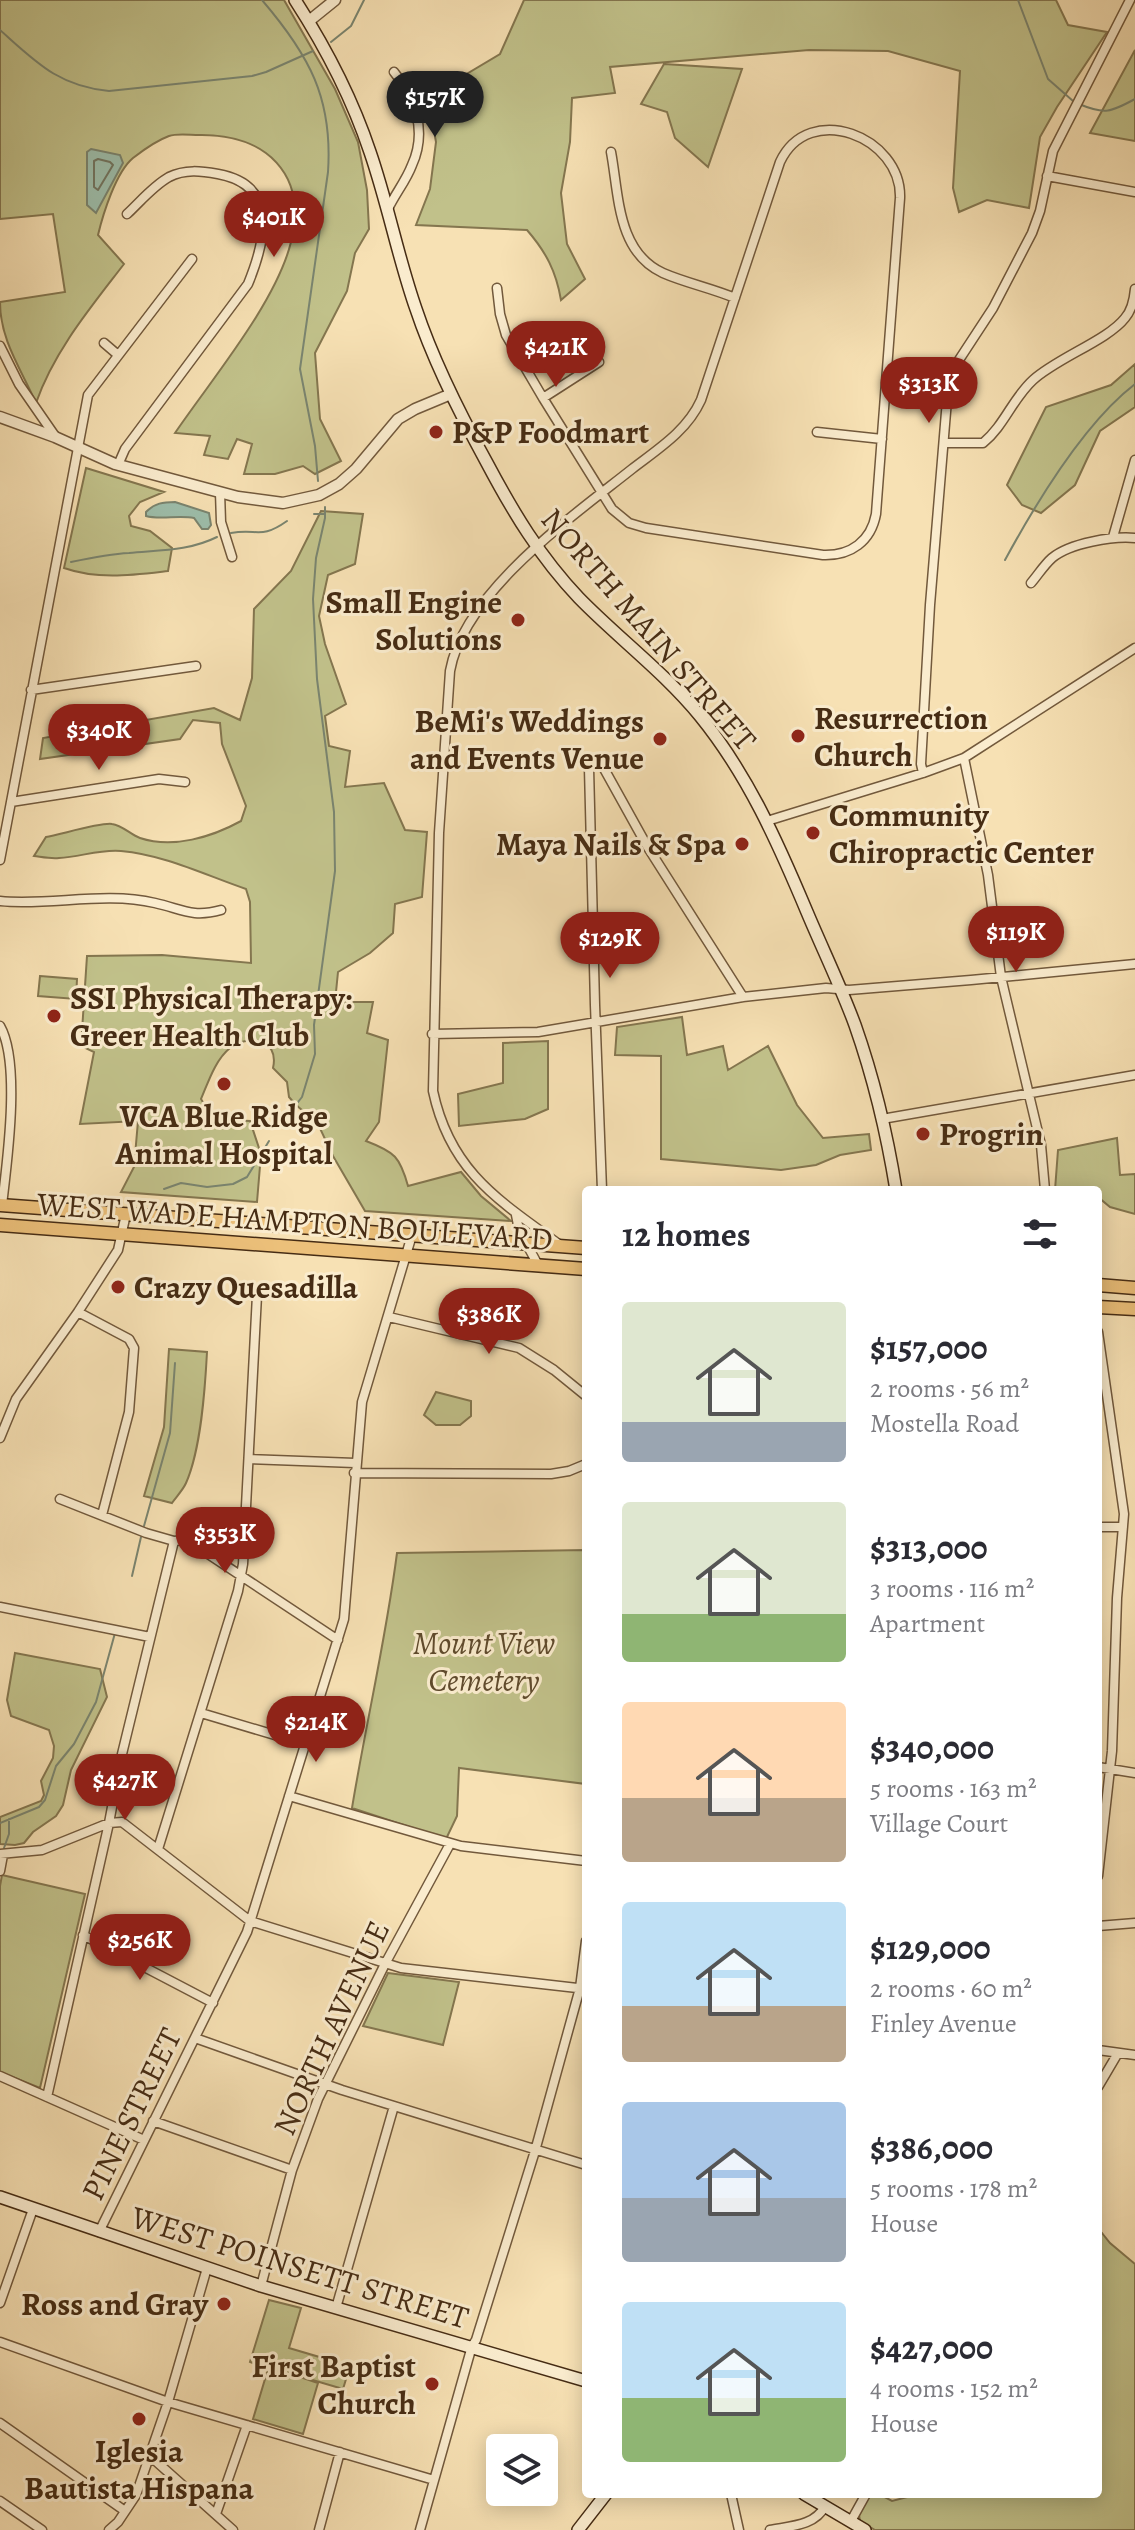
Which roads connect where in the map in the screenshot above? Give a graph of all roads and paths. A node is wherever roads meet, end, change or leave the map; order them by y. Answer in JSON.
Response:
{"nodes":[{"id":1,"x":295,"y":0,"type":"edge"},
{"id":2,"x":335,"y":0,"type":"edge"},
{"id":3,"x":1130,"y":0,"type":"edge"},
{"id":4,"x":309,"y":21,"type":"junction"},
{"id":5,"x":394,"y":72,"type":"dead end"},
{"id":6,"x":611,"y":152,"type":"dead end"},
{"id":7,"x":1047,"y":176,"type":"junction"},
{"id":8,"x":1135,"y":192,"type":"edge"},
{"id":9,"x":387,"y":210,"type":"junction"},
{"id":10,"x":127,"y":214,"type":"dead end"},
{"id":11,"x":192,"y":259,"type":"dead end"},
{"id":12,"x":497,"y":288,"type":"dead end"},
{"id":13,"x":1135,"y":289,"type":"edge"},
{"id":14,"x":735,"y":298,"type":"junction"},
{"id":15,"x":104,"y":343,"type":"dead end"},
{"id":16,"x":0,"y":346,"type":"edge"},
{"id":17,"x":118,"y":355,"type":"junction"},
{"id":18,"x":599,"y":362,"type":"dead end"},
{"id":19,"x":451,"y":394,"type":"junction"},
{"id":20,"x":543,"y":398,"type":"junction"},
{"id":21,"x":0,"y":417,"type":"edge"},
{"id":22,"x":817,"y":432,"type":"dead end"},
{"id":23,"x":55,"y":437,"type":"junction"},
{"id":24,"x":882,"y":439,"type":"junction"},
{"id":25,"x":944,"y":443,"type":"junction"},
{"id":26,"x":77,"y":448,"type":"junction"},
{"id":27,"x":1135,"y":460,"type":"edge"},
{"id":28,"x":118,"y":465,"type":"junction"},
{"id":29,"x":220,"y":492,"type":"junction"},
{"id":30,"x":602,"y":493,"type":"junction"},
{"id":31,"x":1113,"y":537,"type":"junction"},
{"id":32,"x":1135,"y":538,"type":"edge"},
{"id":33,"x":536,"y":547,"type":"junction"},
{"id":34,"x":232,"y":557,"type":"dead end"},
{"id":35,"x":1031,"y":583,"type":"dead end"},
{"id":36,"x":1135,"y":649,"type":"edge"},
{"id":37,"x":196,"y":666,"type":"dead end"},
{"id":38,"x":31,"y":690,"type":"junction"},
{"id":39,"x":964,"y":758,"type":"junction"},
{"id":40,"x":923,"y":773,"type":"junction"},
{"id":41,"x":185,"y":782,"type":"dead end"},
{"id":42,"x":11,"y":802,"type":"junction"},
{"id":43,"x":767,"y":821,"type":"junction"},
{"id":44,"x":0,"y":860,"type":"edge"},
{"id":45,"x":0,"y":901,"type":"edge"},
{"id":46,"x":221,"y":910,"type":"dead end"},
{"id":47,"x":1135,"y":964,"type":"edge"},
{"id":48,"x":1001,"y":977,"type":"junction"},
{"id":49,"x":841,"y":989,"type":"junction"},
{"id":50,"x":743,"y":997,"type":"junction"},
{"id":51,"x":596,"y":1022,"type":"junction"},
{"id":52,"x":0,"y":1026,"type":"edge"},
{"id":53,"x":432,"y":1034,"type":"junction"},
{"id":54,"x":1135,"y":1075,"type":"edge"},
{"id":55,"x":1031,"y":1093,"type":"junction"},
{"id":56,"x":882,"y":1119,"type":"junction"},
{"id":57,"x":602,"y":1186,"type":"edge"},
{"id":58,"x":895,"y":1186,"type":"edge"},
{"id":59,"x":1045,"y":1186,"type":"edge"},
{"id":60,"x":1,"y":1205,"type":"edge"},
{"id":61,"x":126,"y":1214,"type":"junction"},
{"id":62,"x":516,"y":1215,"type":"junction"},
{"id":63,"x":0,"y":1225,"type":"edge"},
{"id":64,"x":122,"y":1235,"type":"junction"},
{"id":65,"x":412,"y":1235,"type":"junction"},
{"id":66,"x":525,"y":1243,"type":"junction"},
{"id":67,"x":562,"y":1246,"type":"junction"},
{"id":68,"x":582,"y":1248,"type":"edge"},
{"id":69,"x":406,"y":1255,"type":"junction"},
{"id":70,"x":538,"y":1265,"type":"junction"},
{"id":71,"x":582,"y":1269,"type":"edge"},
{"id":72,"x":1102,"y":1285,"type":"edge"},
{"id":73,"x":1135,"y":1288,"type":"edge"},
{"id":74,"x":257,"y":1295,"type":"dead end"},
{"id":75,"x":1102,"y":1307,"type":"edge"},
{"id":76,"x":1135,"y":1309,"type":"edge"},
{"id":77,"x":78,"y":1312,"type":"junction"},
{"id":78,"x":389,"y":1317,"type":"junction"},
{"id":79,"x":1102,"y":1357,"type":"edge"},
{"id":80,"x":582,"y":1393,"type":"edge"},
{"id":81,"x":0,"y":1438,"type":"edge"},
{"id":82,"x":249,"y":1459,"type":"junction"},
{"id":83,"x":355,"y":1463,"type":"junction"},
{"id":84,"x":582,"y":1466,"type":"edge"},
{"id":85,"x":354,"y":1473,"type":"junction"},
{"id":86,"x":60,"y":1499,"type":"dead end"},
{"id":87,"x":102,"y":1515,"type":"junction"},
{"id":88,"x":1102,"y":1527,"type":"edge"},
{"id":89,"x":1123,"y":1527,"type":"junction"},
{"id":90,"x":174,"y":1541,"type":"junction"},
{"id":91,"x":241,"y":1576,"type":"junction"},
{"id":92,"x":0,"y":1607,"type":"edge"},
{"id":93,"x":150,"y":1637,"type":"junction"},
{"id":94,"x":338,"y":1640,"type":"junction"},
{"id":95,"x":201,"y":1713,"type":"junction"},
{"id":96,"x":305,"y":1744,"type":"junction"},
{"id":97,"x":1102,"y":1768,"type":"edge"},
{"id":98,"x":1110,"y":1769,"type":"junction"},
{"id":99,"x":1135,"y":1773,"type":"edge"},
{"id":100,"x":289,"y":1796,"type":"junction"},
{"id":101,"x":109,"y":1823,"type":"junction"},
{"id":102,"x":1102,"y":1840,"type":"edge"},
{"id":103,"x":450,"y":1844,"type":"junction"},
{"id":104,"x":158,"y":1849,"type":"junction"},
{"id":105,"x":2,"y":1854,"type":"edge"},
{"id":106,"x":582,"y":1860,"type":"edge"},
{"id":107,"x":0,"y":1871,"type":"edge"},
{"id":108,"x":250,"y":1921,"type":"junction"},
{"id":109,"x":1135,"y":1923,"type":"edge"},
{"id":110,"x":1102,"y":1926,"type":"edge"},
{"id":111,"x":83,"y":1935,"type":"junction"},
{"id":112,"x":385,"y":1964,"type":"junction"},
{"id":113,"x":582,"y":1988,"type":"edge"},
{"id":114,"x":582,"y":1991,"type":"edge"},
{"id":115,"x":213,"y":2003,"type":"junction"},
{"id":116,"x":195,"y":2038,"type":"junction"},
{"id":117,"x":1102,"y":2051,"type":"edge"},
{"id":118,"x":1118,"y":2053,"type":"junction"},
{"id":119,"x":1135,"y":2055,"type":"edge"},
{"id":120,"x":0,"y":2076,"type":"edge"},
{"id":121,"x":1102,"y":2080,"type":"edge"},
{"id":122,"x":325,"y":2085,"type":"junction"},
{"id":123,"x":47,"y":2097,"type":"junction"},
{"id":124,"x":394,"y":2106,"type":"junction"},
{"id":125,"x":153,"y":2121,"type":"junction"},
{"id":126,"x":144,"y":2140,"type":"junction"},
{"id":127,"x":535,"y":2151,"type":"junction"},
{"id":128,"x":582,"y":2164,"type":"edge"},
{"id":129,"x":292,"y":2170,"type":"junction"},
{"id":130,"x":0,"y":2197,"type":"edge"},
{"id":131,"x":33,"y":2209,"type":"junction"},
{"id":132,"x":99,"y":2232,"type":"junction"},
{"id":133,"x":207,"y":2268,"type":"junction"},
{"id":134,"x":261,"y":2286,"type":"junction"},
{"id":135,"x":0,"y":2303,"type":"edge"},
{"id":136,"x":336,"y":2308,"type":"junction"},
{"id":137,"x":0,"y":2342,"type":"edge"},
{"id":138,"x":472,"y":2346,"type":"junction"},
{"id":139,"x":582,"y":2380,"type":"edge"},
{"id":140,"x":168,"y":2402,"type":"junction"},
{"id":141,"x":0,"y":2423,"type":"edge"},
{"id":142,"x":247,"y":2425,"type":"junction"},
{"id":143,"x":340,"y":2452,"type":"junction"},
{"id":144,"x":150,"y":2456,"type":"junction"},
{"id":145,"x":434,"y":2480,"type":"junction"},
{"id":146,"x":603,"y":2498,"type":"edge"},
{"id":147,"x":732,"y":2498,"type":"edge"},
{"id":148,"x":811,"y":2498,"type":"edge"},
{"id":149,"x":864,"y":2498,"type":"edge"},
{"id":150,"x":0,"y":2501,"type":"edge"},
{"id":151,"x":825,"y":2506,"type":"junction"},
{"id":152,"x":125,"y":2511,"type":"junction"},
{"id":153,"x":216,"y":2514,"type":"junction"},
{"id":154,"x":851,"y":2521,"type":"junction"},
{"id":155,"x":42,"y":2530,"type":"edge"},
{"id":156,"x":109,"y":2530,"type":"edge"},
{"id":157,"x":233,"y":2530,"type":"edge"},
{"id":158,"x":319,"y":2530,"type":"edge"},
{"id":159,"x":420,"y":2530,"type":"edge"},
{"id":160,"x":578,"y":2530,"type":"edge"},
{"id":161,"x":739,"y":2530,"type":"edge"},
{"id":162,"x":770,"y":2530,"type":"edge"},
{"id":163,"x":865,"y":2530,"type":"edge"}],
"edges":[{"from":1,"to":4,"type":"main road","name":"NORTH MAIN STREET"},
{"from":2,"to":4,"type":"street"},
{"from":3,"to":7,"type":"street"},
{"from":4,"to":9,"type":"main road","name":"NORTH MAIN STREET"},
{"from":5,"to":9,"type":"street"},
{"from":6,"to":14,"type":"street"},
{"from":7,"to":8,"type":"street"},
{"from":7,"to":25,"type":"street"},
{"from":9,"to":19,"type":"main road","name":"NORTH MAIN STREET"},
{"from":10,"to":28,"type":"street"},
{"from":11,"to":17,"type":"street"},
{"from":12,"to":20,"type":"street"},
{"from":13,"to":25,"type":"street"},
{"from":14,"to":24,"type":"street"},
{"from":14,"to":30,"type":"street"},
{"from":15,"to":17,"type":"street"},
{"from":16,"to":23,"type":"street"},
{"from":17,"to":26,"type":"street"},
{"from":18,"to":20,"type":"street"},
{"from":19,"to":29,"type":"street"},
{"from":19,"to":33,"type":"main road","name":"NORTH MAIN STREET"},
{"from":20,"to":30,"type":"street"},
{"from":21,"to":23,"type":"street"},
{"from":22,"to":24,"type":"street"},
{"from":23,"to":26,"type":"street"},
{"from":24,"to":30,"type":"street"},
{"from":25,"to":40,"type":"street"},
{"from":26,"to":28,"type":"street"},
{"from":26,"to":38,"type":"street"},
{"from":27,"to":31,"type":"street"},
{"from":28,"to":29,"type":"street"},
{"from":29,"to":34,"type":"street"},
{"from":30,"to":33,"type":"street"},
{"from":31,"to":32,"type":"street"},
{"from":31,"to":35,"type":"street"},
{"from":33,"to":43,"type":"main road","name":"NORTH MAIN STREET"},
{"from":33,"to":53,"type":"street"},
{"from":36,"to":39,"type":"street"},
{"from":37,"to":38,"type":"street"},
{"from":38,"to":42,"type":"street"},
{"from":39,"to":40,"type":"street"},
{"from":39,"to":48,"type":"street"},
{"from":40,"to":43,"type":"street"},
{"from":41,"to":42,"type":"street"},
{"from":42,"to":44,"type":"street"},
{"from":43,"to":49,"type":"main road","name":"NORTH MAIN STREET"},
{"from":45,"to":46,"type":"street"},
{"from":47,"to":48,"type":"street"},
{"from":48,"to":49,"type":"street"},
{"from":48,"to":55,"type":"street"},
{"from":49,"to":50,"type":"street"},
{"from":49,"to":56,"type":"main road","name":"NORTH MAIN STREET"},
{"from":50,"to":51,"type":"street"},
{"from":50,"to":51,"type":"street"},
{"from":51,"to":53,"type":"street"},
{"from":51,"to":57,"type":"street"},
{"from":52,"to":60,"type":"street"},
{"from":53,"to":62,"type":"street"},
{"from":54,"to":55,"type":"street"},
{"from":55,"to":56,"type":"street"},
{"from":55,"to":59,"type":"street"},
{"from":56,"to":58,"type":"main road","name":"NORTH MAIN STREET"},
{"from":60,"to":61,"type":"main road","name":"WEST WADE HAMPTON BOULEVARD"},
{"from":61,"to":64,"type":"street"},
{"from":61,"to":65,"type":"main road","name":"WEST WADE HAMPTON BOULEVARD"},
{"from":62,"to":66,"type":"street"},
{"from":62,"to":67,"type":"street"},
{"from":63,"to":64,"type":"main road","name":"WEST WADE HAMPTON BOULEVARD"},
{"from":64,"to":69,"type":"main road","name":"WEST WADE HAMPTON BOULEVARD"},
{"from":64,"to":77,"type":"street"},
{"from":65,"to":66,"type":"main road","name":"WEST WADE HAMPTON BOULEVARD"},
{"from":65,"to":69,"type":"street","name":"PINE STREET"},
{"from":66,"to":67,"type":"main road","name":"WEST WADE HAMPTON BOULEVARD"},
{"from":66,"to":70,"type":"street"},
{"from":67,"to":68,"type":"main road","name":"WEST WADE HAMPTON BOULEVARD"},
{"from":69,"to":70,"type":"main road","name":"WEST WADE HAMPTON BOULEVARD"},
{"from":69,"to":78,"type":"street","name":"PINE STREET"},
{"from":70,"to":71,"type":"main road","name":"WEST WADE HAMPTON BOULEVARD"},
{"from":72,"to":73,"type":"main road"},
{"from":74,"to":82,"type":"street"},
{"from":75,"to":76,"type":"main road"},
{"from":77,"to":81,"type":"street"},
{"from":77,"to":87,"type":"street"},
{"from":78,"to":80,"type":"street"},
{"from":78,"to":83,"type":"street","name":"PINE STREET"},
{"from":79,"to":89,"type":"street"},
{"from":82,"to":83,"type":"street"},
{"from":82,"to":91,"type":"street"},
{"from":83,"to":85,"type":"street","name":"PINE STREET"},
{"from":84,"to":85,"type":"street"},
{"from":85,"to":94,"type":"street","name":"PINE STREET"},
{"from":86,"to":87,"type":"street"},
{"from":87,"to":90,"type":"street"},
{"from":88,"to":89,"type":"street"},
{"from":89,"to":98,"type":"street"},
{"from":90,"to":91,"type":"street"},
{"from":90,"to":93,"type":"street"},
{"from":91,"to":94,"type":"street"},
{"from":91,"to":95,"type":"street"},
{"from":92,"to":93,"type":"street"},
{"from":93,"to":101,"type":"street"},
{"from":94,"to":96,"type":"street","name":"PINE STREET"},
{"from":95,"to":96,"type":"street"},
{"from":95,"to":104,"type":"street"},
{"from":96,"to":100,"type":"street","name":"PINE STREET"},
{"from":97,"to":98,"type":"street"},
{"from":98,"to":99,"type":"street"},
{"from":98,"to":102,"type":"street"},
{"from":100,"to":103,"type":"street"},
{"from":100,"to":108,"type":"street","name":"PINE STREET"},
{"from":101,"to":104,"type":"street"},
{"from":101,"to":105,"type":"street"},
{"from":101,"to":111,"type":"street"},
{"from":103,"to":106,"type":"street"},
{"from":103,"to":112,"type":"street","name":"NORTH AVENUE"},
{"from":104,"to":108,"type":"street"},
{"from":105,"to":107,"type":"street"},
{"from":108,"to":112,"type":"street"},
{"from":108,"to":115,"type":"street","name":"PINE STREET"},
{"from":109,"to":110,"type":"street"},
{"from":111,"to":115,"type":"street"},
{"from":111,"to":123,"type":"street"},
{"from":112,"to":113,"type":"street"},
{"from":112,"to":122,"type":"street","name":"NORTH AVENUE"},
{"from":114,"to":127,"type":"street"},
{"from":115,"to":116,"type":"street","name":"PINE STREET"},
{"from":116,"to":122,"type":"street"},
{"from":116,"to":125,"type":"street","name":"PINE STREET"},
{"from":117,"to":118,"type":"street"},
{"from":118,"to":119,"type":"street"},
{"from":118,"to":121,"type":"street"},
{"from":120,"to":123,"type":"street"},
{"from":122,"to":124,"type":"street"},
{"from":122,"to":129,"type":"street","name":"NORTH AVENUE"},
{"from":123,"to":126,"type":"street"},
{"from":124,"to":127,"type":"street"},
{"from":124,"to":136,"type":"street"},
{"from":125,"to":126,"type":"street","name":"PINE STREET"},
{"from":125,"to":129,"type":"street"},
{"from":126,"to":132,"type":"street","name":"PINE STREET"},
{"from":127,"to":128,"type":"street"},
{"from":127,"to":138,"type":"street"},
{"from":129,"to":134,"type":"street","name":"NORTH AVENUE"},
{"from":130,"to":131,"type":"main road","name":"WEST POINSETT STREET"},
{"from":131,"to":132,"type":"main road","name":"WEST POINSETT STREET"},
{"from":131,"to":135,"type":"street"},
{"from":132,"to":133,"type":"main road","name":"WEST POINSETT STREET"},
{"from":133,"to":134,"type":"main road","name":"WEST POINSETT STREET"},
{"from":133,"to":140,"type":"street"},
{"from":134,"to":136,"type":"main road","name":"WEST POINSETT STREET"},
{"from":136,"to":138,"type":"main road","name":"WEST POINSETT STREET"},
{"from":137,"to":140,"type":"street"},
{"from":138,"to":139,"type":"main road","name":"WEST POINSETT STREET"},
{"from":138,"to":145,"type":"street"},
{"from":140,"to":142,"type":"street"},
{"from":140,"to":144,"type":"street"},
{"from":141,"to":152,"type":"street"},
{"from":142,"to":143,"type":"street"},
{"from":142,"to":153,"type":"street"},
{"from":143,"to":145,"type":"street"},
{"from":143,"to":158,"type":"street"},
{"from":144,"to":152,"type":"street"},
{"from":144,"to":153,"type":"street"},
{"from":145,"to":159,"type":"street"},
{"from":146,"to":160,"type":"main road"},
{"from":147,"to":161,"type":"street"},
{"from":148,"to":151,"type":"main road"},
{"from":149,"to":154,"type":"street"},
{"from":150,"to":155,"type":"street"},
{"from":151,"to":154,"type":"main road"},
{"from":151,"to":162,"type":"street"},
{"from":152,"to":156,"type":"street"},
{"from":153,"to":157,"type":"street"},
{"from":154,"to":163,"type":"main road"}]}
